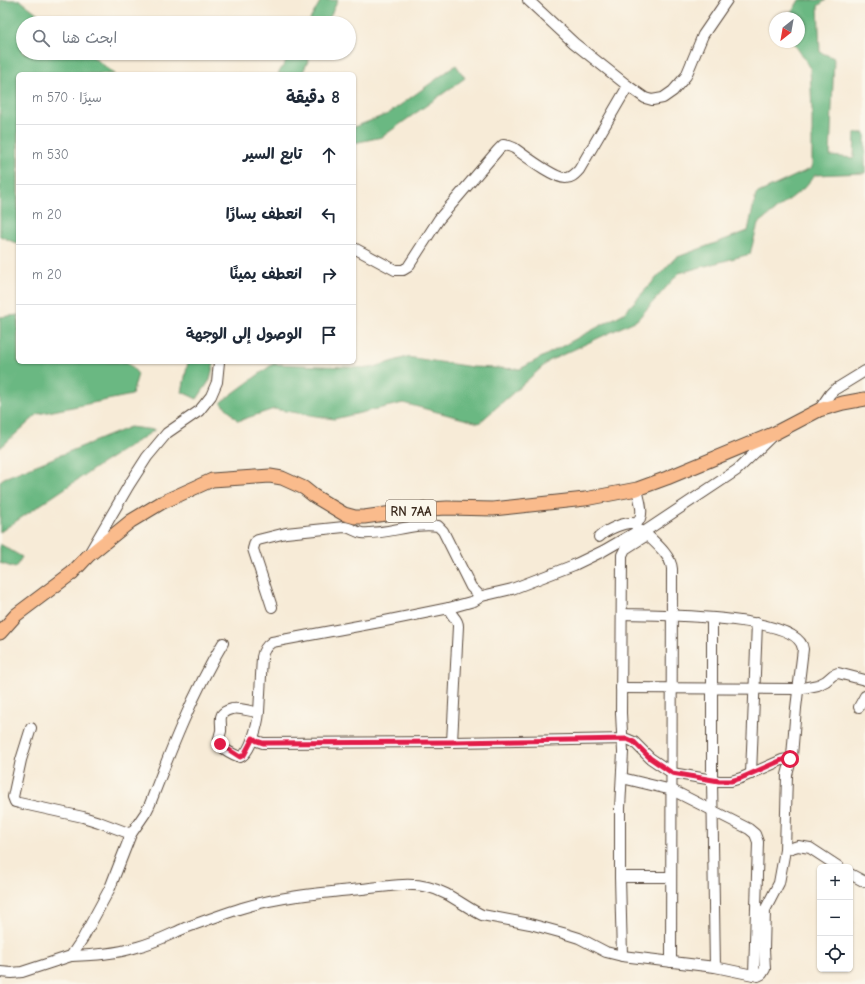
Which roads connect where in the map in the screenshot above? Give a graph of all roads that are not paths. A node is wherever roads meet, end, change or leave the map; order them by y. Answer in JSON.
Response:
{"nodes":[{"id":1,"x":528,"y":0,"type":"edge"},
{"id":2,"x":727,"y":0,"type":"edge"},
{"id":3,"x":628,"y":86,"type":"junction"},
{"id":4,"x":356,"y":249,"type":"edge"},
{"id":5,"x":219,"y":364,"type":"edge"},
{"id":6,"x":865,"y":371,"type":"edge"},
{"id":7,"x":865,"y":399,"type":"edge"},
{"id":8,"x":819,"y":410,"type":"junction"},
{"id":9,"x":775,"y":433,"type":"junction"},
{"id":10,"x":638,"y":489,"type":"junction"},
{"id":11,"x":354,"y":523,"type":"junction"},
{"id":12,"x":641,"y":531,"type":"junction"},
{"id":13,"x":599,"y":536,"type":"dead end"},
{"id":14,"x":88,"y":556,"type":"junction"},
{"id":15,"x":480,"y":596,"type":"junction"},
{"id":16,"x":272,"y":607,"type":"dead end"},
{"id":17,"x":449,"y":608,"type":"junction"},
{"id":18,"x":622,"y":614,"type":"junction"},
{"id":19,"x":672,"y":615,"type":"junction"},
{"id":20,"x":712,"y":618,"type":"junction"},
{"id":21,"x":757,"y":623,"type":"junction"},
{"id":22,"x":0,"y":633,"type":"edge"},
{"id":23,"x":223,"y":643,"type":"dead end"},
{"id":24,"x":865,"y":680,"type":"edge"},
{"id":25,"x":621,"y":688,"type":"junction"},
{"id":26,"x":672,"y":688,"type":"junction"},
{"id":27,"x":712,"y":689,"type":"junction"},
{"id":28,"x":754,"y":689,"type":"junction"},
{"id":29,"x":798,"y":689,"type":"junction"},
{"id":30,"x":865,"y":696,"type":"edge"},
{"id":31,"x":859,"y":707,"type":"dead end"},
{"id":32,"x":259,"y":712,"type":"junction"},
{"id":33,"x":31,"y":728,"type":"dead end"},
{"id":34,"x":253,"y":738,"type":"junction"},
{"id":35,"x":622,"y":739,"type":"junction"},
{"id":36,"x":452,"y":742,"type":"junction"},
{"id":37,"x":792,"y":760,"type":"junction"},
{"id":38,"x":672,"y":773,"type":"junction"},
{"id":39,"x":751,"y":774,"type":"junction"},
{"id":40,"x":622,"y":778,"type":"junction"},
{"id":41,"x":712,"y":780,"type":"junction"},
{"id":42,"x":672,"y":790,"type":"junction"},
{"id":43,"x":713,"y":811,"type":"junction"},
{"id":44,"x":131,"y":834,"type":"junction"},
{"id":45,"x":785,"y":850,"type":"junction"},
{"id":46,"x":835,"y":864,"type":"edge"},
{"id":47,"x":853,"y":876,"type":"edge"},
{"id":48,"x":620,"y":877,"type":"junction"},
{"id":49,"x":671,"y":877,"type":"junction"},
{"id":50,"x":865,"y":882,"type":"edge"},
{"id":51,"x":71,"y":956,"type":"junction"},
{"id":52,"x":622,"y":956,"type":"junction"},
{"id":53,"x":671,"y":962,"type":"junction"},
{"id":54,"x":715,"y":968,"type":"junction"},
{"id":55,"x":0,"y":972,"type":"edge"},
{"id":56,"x":754,"y":975,"type":"junction"}],
"edges":[{"from":1,"to":3,"type":"street"},
{"from":2,"to":3,"type":"street"},
{"from":3,"to":4,"type":"street"},
{"from":5,"to":14,"type":"street"},
{"from":6,"to":8,"type":"street"},
{"from":7,"to":8,"type":"main road","number":"RN 7AA"},
{"from":8,"to":9,"type":"main road","number":"RN 7AA"},
{"from":9,"to":10,"type":"main road","number":"RN 7AA"},
{"from":9,"to":12,"type":"street"},
{"from":10,"to":11,"type":"main road","number":"RN 7AA"},
{"from":10,"to":12,"type":"street"},
{"from":11,"to":14,"type":"main road","number":"RN 7AA"},
{"from":11,"to":15,"type":"street"},
{"from":11,"to":16,"type":"street"},
{"from":12,"to":13,"type":"street"},
{"from":12,"to":15,"type":"street"},
{"from":12,"to":18,"type":"street"},
{"from":12,"to":19,"type":"street"},
{"from":14,"to":22,"type":"main road","number":"RN 7AA"},
{"from":15,"to":17,"type":"street"},
{"from":17,"to":32,"type":"street"},
{"from":17,"to":36,"type":"street"},
{"from":18,"to":19,"type":"street"},
{"from":18,"to":25,"type":"street"},
{"from":19,"to":20,"type":"street"},
{"from":19,"to":26,"type":"street"},
{"from":20,"to":21,"type":"street"},
{"from":20,"to":27,"type":"street"},
{"from":21,"to":28,"type":"street"},
{"from":21,"to":29,"type":"street"},
{"from":23,"to":44,"type":"street"},
{"from":24,"to":29,"type":"street"},
{"from":25,"to":26,"type":"street"},
{"from":25,"to":35,"type":"street"},
{"from":26,"to":27,"type":"street"},
{"from":26,"to":38,"type":"street"},
{"from":27,"to":28,"type":"street"},
{"from":27,"to":41,"type":"street"},
{"from":28,"to":29,"type":"street"},
{"from":28,"to":39,"type":"street"},
{"from":29,"to":37,"type":"street"},
{"from":30,"to":31,"type":"street"},
{"from":32,"to":34,"type":"street"},
{"from":32,"to":34,"type":"street"},
{"from":33,"to":44,"type":"street"},
{"from":34,"to":36,"type":"street"},
{"from":35,"to":36,"type":"street"},
{"from":35,"to":38,"type":"street"},
{"from":35,"to":40,"type":"street"},
{"from":37,"to":39,"type":"street"},
{"from":37,"to":45,"type":"street"},
{"from":38,"to":41,"type":"street"},
{"from":38,"to":42,"type":"street"},
{"from":39,"to":41,"type":"street"},
{"from":40,"to":42,"type":"street"},
{"from":40,"to":48,"type":"street"},
{"from":41,"to":43,"type":"street"},
{"from":42,"to":43,"type":"street"},
{"from":42,"to":49,"type":"street"},
{"from":43,"to":54,"type":"street"},
{"from":43,"to":56,"type":"street"},
{"from":44,"to":51,"type":"street"},
{"from":45,"to":46,"type":"street"},
{"from":45,"to":56,"type":"street"},
{"from":47,"to":50,"type":"street"},
{"from":48,"to":49,"type":"street"},
{"from":48,"to":52,"type":"street"},
{"from":49,"to":53,"type":"street"},
{"from":51,"to":52,"type":"street"},
{"from":51,"to":55,"type":"street"},
{"from":52,"to":53,"type":"street"},
{"from":53,"to":54,"type":"street"},
{"from":54,"to":56,"type":"street"}]}
